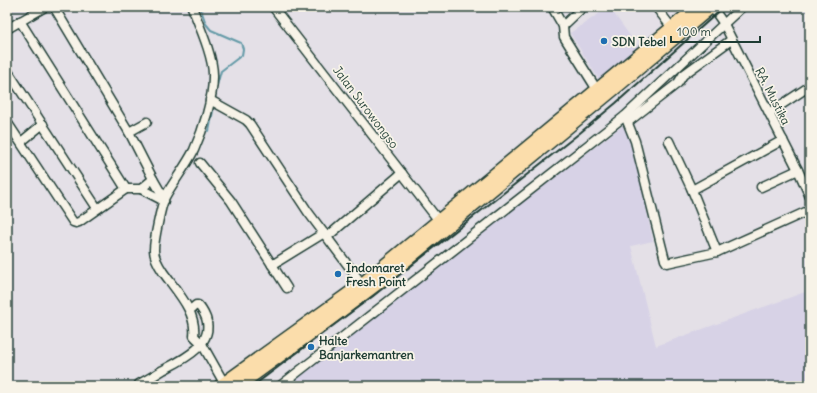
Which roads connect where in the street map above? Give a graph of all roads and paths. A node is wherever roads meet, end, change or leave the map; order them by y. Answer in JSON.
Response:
{"nodes":[{"id":1,"x":45,"y":7,"type":"edge"},
{"id":2,"x":54,"y":7,"type":"edge"},
{"id":3,"x":192,"y":7,"type":"edge"},
{"id":4,"x":273,"y":7,"type":"edge"},
{"id":5,"x":552,"y":7,"type":"edge"},
{"id":6,"x":583,"y":7,"type":"edge"},
{"id":7,"x":656,"y":7,"type":"edge"},
{"id":8,"x":697,"y":7,"type":"edge"},
{"id":9,"x":711,"y":7,"type":"edge"},
{"id":10,"x":742,"y":7,"type":"edge"},
{"id":11,"x":20,"y":21,"type":"junction"},
{"id":12,"x":724,"y":24,"type":"junction"},
{"id":13,"x":563,"y":26,"type":"junction"},
{"id":14,"x":672,"y":28,"type":"junction"},
{"id":15,"x":7,"y":29,"type":"edge"},
{"id":16,"x":731,"y":40,"type":"junction"},
{"id":17,"x":7,"y":70,"type":"edge"},
{"id":18,"x":810,"y":86,"type":"edge"},
{"id":19,"x":600,"y":94,"type":"junction"},
{"id":20,"x":213,"y":101,"type":"junction"},
{"id":21,"x":769,"y":113,"type":"junction"},
{"id":22,"x":626,"y":119,"type":"junction"},
{"id":23,"x":7,"y":122,"type":"edge"},
{"id":24,"x":147,"y":122,"type":"dead end"},
{"id":25,"x":43,"y":124,"type":"junction"},
{"id":26,"x":128,"y":132,"type":"junction"},
{"id":27,"x":783,"y":140,"type":"junction"},
{"id":28,"x":669,"y":141,"type":"dead end"},
{"id":29,"x":21,"y":142,"type":"junction"},
{"id":30,"x":200,"y":163,"type":"dead end"},
{"id":31,"x":798,"y":170,"type":"junction"},
{"id":32,"x":402,"y":173,"type":"junction"},
{"id":33,"x":153,"y":179,"type":"junction"},
{"id":34,"x":761,"y":187,"type":"dead end"},
{"id":35,"x":141,"y":188,"type":"junction"},
{"id":36,"x":126,"y":189,"type":"junction"},
{"id":37,"x":692,"y":190,"type":"junction"},
{"id":38,"x":810,"y":197,"type":"edge"},
{"id":39,"x":164,"y":200,"type":"junction"},
{"id":40,"x":98,"y":208,"type":"junction"},
{"id":41,"x":810,"y":210,"type":"edge"},
{"id":42,"x":439,"y":221,"type":"junction"},
{"id":43,"x":325,"y":235,"type":"junction"},
{"id":44,"x":717,"y":252,"type":"junction"},
{"id":45,"x":272,"y":266,"type":"junction"},
{"id":46,"x":362,"y":284,"type":"junction"},
{"id":47,"x":287,"y":288,"type":"dead end"},
{"id":48,"x":192,"y":308,"type":"junction"},
{"id":49,"x":201,"y":341,"type":"junction"},
{"id":50,"x":139,"y":384,"type":"dead end"},
{"id":51,"x":222,"y":384,"type":"edge"},
{"id":52,"x":238,"y":386,"type":"edge"},
{"id":53,"x":280,"y":386,"type":"edge"}],
"edges":[{"from":1,"to":11,"type":"street"},
{"from":2,"to":26,"type":"street"},
{"from":3,"to":20,"type":"street"},
{"from":4,"to":32,"type":"street","name":"Jalan Surowongso"},
{"from":5,"to":13,"type":"street"},
{"from":6,"to":13,"type":"street"},
{"from":7,"to":14,"type":"street"},
{"from":8,"to":14,"type":"highway"},
{"from":9,"to":12,"type":"street","name":"RA. Mustika"},
{"from":9,"to":19,"type":"highway"},
{"from":10,"to":12,"type":"street"},
{"from":11,"to":15,"type":"street"},
{"from":11,"to":36,"type":"street"},
{"from":12,"to":16,"type":"street","name":"RA. Mustika"},
{"from":12,"to":22,"type":"street"},
{"from":13,"to":19,"type":"street"},
{"from":14,"to":19,"type":"highway"},
{"from":16,"to":21,"type":"street","name":"RA. Mustika"},
{"from":16,"to":22,"type":"street"},
{"from":17,"to":25,"type":"street"},
{"from":18,"to":21,"type":"street"},
{"from":19,"to":42,"type":"highway"},
{"from":19,"to":52,"type":"highway"},
{"from":20,"to":39,"type":"street"},
{"from":20,"to":43,"type":"street"},
{"from":21,"to":27,"type":"street","name":"RA. Mustika"},
{"from":22,"to":44,"type":"street"},
{"from":22,"to":53,"type":"street"},
{"from":23,"to":29,"type":"street"},
{"from":24,"to":26,"type":"street"},
{"from":25,"to":29,"type":"street"},
{"from":25,"to":40,"type":"street"},
{"from":26,"to":33,"type":"street"},
{"from":27,"to":31,"type":"street","name":"RA. Mustika"},
{"from":27,"to":37,"type":"street"},
{"from":28,"to":37,"type":"street"},
{"from":29,"to":40,"type":"street"},
{"from":30,"to":45,"type":"street"},
{"from":31,"to":34,"type":"street"},
{"from":31,"to":38,"type":"street","name":"RA. Mustika"},
{"from":32,"to":42,"type":"street","name":"Jalan Surowongso"},
{"from":32,"to":43,"type":"street"},
{"from":33,"to":35,"type":"street"},
{"from":33,"to":39,"type":"street"},
{"from":35,"to":36,"type":"street"},
{"from":35,"to":39,"type":"street"},
{"from":36,"to":40,"type":"street"},
{"from":37,"to":44,"type":"street"},
{"from":39,"to":48,"type":"street"},
{"from":41,"to":44,"type":"street"},
{"from":42,"to":46,"type":"highway"},
{"from":43,"to":45,"type":"street"},
{"from":43,"to":46,"type":"street"},
{"from":45,"to":47,"type":"street"},
{"from":46,"to":51,"type":"highway"},
{"from":48,"to":49,"type":"street"},
{"from":48,"to":49,"type":"street"},
{"from":49,"to":50,"type":"street"},
{"from":49,"to":51,"type":"street"}]}
